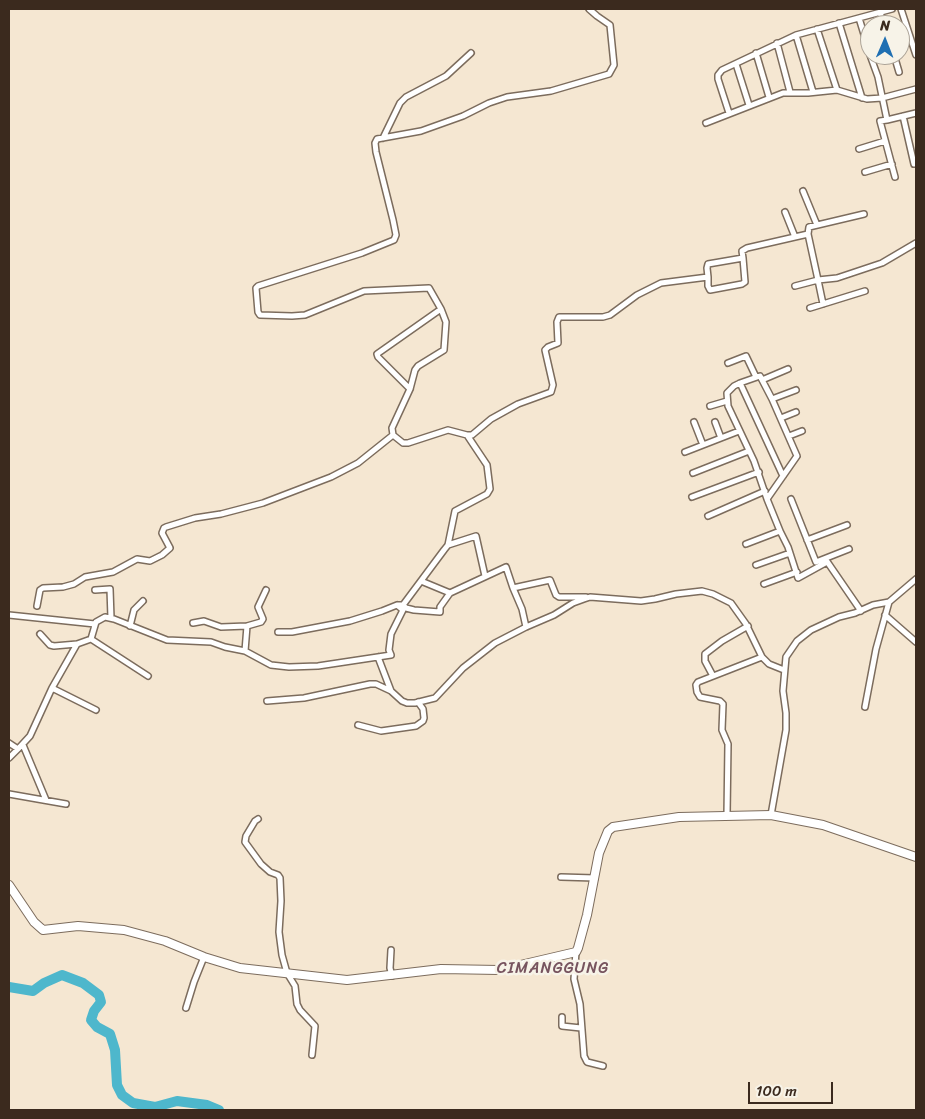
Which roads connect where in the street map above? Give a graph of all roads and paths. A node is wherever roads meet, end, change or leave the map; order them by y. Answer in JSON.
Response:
{"nodes":[{"id":1,"x":589,"y":9,"type":"edge"},
{"id":2,"x":892,"y":9,"type":"edge"},
{"id":3,"x":901,"y":9,"type":"edge"},
{"id":4,"x":880,"y":12,"type":"junction"},
{"id":5,"x":881,"y":15,"type":"edge"},
{"id":6,"x":859,"y":18,"type":"junction"},
{"id":7,"x":860,"y":21,"type":"edge"},
{"id":8,"x":839,"y":23,"type":"junction"},
{"id":9,"x":817,"y":29,"type":"junction"},
{"id":10,"x":796,"y":35,"type":"junction"},
{"id":11,"x":777,"y":43,"type":"junction"},
{"id":12,"x":471,"y":53,"type":"dead end"},
{"id":13,"x":756,"y":53,"type":"junction"},
{"id":14,"x":916,"y":55,"type":"edge"},
{"id":15,"x":736,"y":64,"type":"junction"},
{"id":16,"x":873,"y":65,"type":"edge"},
{"id":17,"x":897,"y":65,"type":"edge"},
{"id":18,"x":899,"y":72,"type":"dead end"},
{"id":19,"x":916,"y":89,"type":"edge"},
{"id":20,"x":837,"y":90,"type":"junction"},
{"id":21,"x":790,"y":92,"type":"junction"},
{"id":22,"x":814,"y":92,"type":"junction"},
{"id":23,"x":769,"y":97,"type":"junction"},
{"id":24,"x":862,"y":98,"type":"junction"},
{"id":25,"x":882,"y":98,"type":"junction"},
{"id":26,"x":750,"y":105,"type":"junction"},
{"id":27,"x":729,"y":112,"type":"junction"},
{"id":28,"x":916,"y":113,"type":"edge"},
{"id":29,"x":903,"y":116,"type":"junction"},
{"id":30,"x":887,"y":120,"type":"junction"},
{"id":31,"x":706,"y":123,"type":"dead end"},
{"id":32,"x":383,"y":138,"type":"junction"},
{"id":33,"x":885,"y":141,"type":"junction"},
{"id":34,"x":859,"y":149,"type":"dead end"},
{"id":35,"x":892,"y":164,"type":"junction"},
{"id":36,"x":914,"y":164,"type":"dead end"},
{"id":37,"x":865,"y":172,"type":"dead end"},
{"id":38,"x":895,"y":177,"type":"dead end"},
{"id":39,"x":803,"y":192,"type":"dead end"},
{"id":40,"x":785,"y":212,"type":"dead end"},
{"id":41,"x":864,"y":214,"type":"dead end"},
{"id":42,"x":817,"y":224,"type":"junction"},
{"id":43,"x":808,"y":234,"type":"junction"},
{"id":44,"x":795,"y":237,"type":"junction"},
{"id":45,"x":916,"y":245,"type":"edge"},
{"id":46,"x":743,"y":258,"type":"junction"},
{"id":47,"x":708,"y":277,"type":"junction"},
{"id":48,"x":818,"y":280,"type":"junction"},
{"id":49,"x":795,"y":286,"type":"dead end"},
{"id":50,"x":865,"y":291,"type":"dead end"},
{"id":51,"x":823,"y":304,"type":"junction"},
{"id":52,"x":810,"y":308,"type":"dead end"},
{"id":53,"x":441,"y":309,"type":"junction"},
{"id":54,"x":728,"y":363,"type":"dead end"},
{"id":55,"x":788,"y":369,"type":"dead end"},
{"id":56,"x":756,"y":377,"type":"junction"},
{"id":57,"x":762,"y":380,"type":"junction"},
{"id":58,"x":740,"y":383,"type":"junction"},
{"id":59,"x":410,"y":389,"type":"junction"},
{"id":60,"x":796,"y":390,"type":"dead end"},
{"id":61,"x":772,"y":399,"type":"junction"},
{"id":62,"x":727,"y":400,"type":"junction"},
{"id":63,"x":710,"y":406,"type":"dead end"},
{"id":64,"x":796,"y":412,"type":"dead end"},
{"id":65,"x":781,"y":418,"type":"junction"},
{"id":66,"x":694,"y":422,"type":"dead end"},
{"id":67,"x":715,"y":422,"type":"dead end"},
{"id":68,"x":739,"y":431,"type":"junction"},
{"id":69,"x":802,"y":431,"type":"dead end"},
{"id":70,"x":393,"y":435,"type":"junction"},
{"id":71,"x":467,"y":435,"type":"junction"},
{"id":72,"x":789,"y":436,"type":"junction"},
{"id":73,"x":721,"y":438,"type":"junction"},
{"id":74,"x":703,"y":445,"type":"junction"},
{"id":75,"x":749,"y":451,"type":"junction"},
{"id":76,"x":685,"y":452,"type":"dead end"},
{"id":77,"x":759,"y":472,"type":"junction"},
{"id":78,"x":693,"y":474,"type":"dead end"},
{"id":79,"x":783,"y":476,"type":"junction"},
{"id":80,"x":765,"y":491,"type":"junction"},
{"id":81,"x":692,"y":497,"type":"dead end"},
{"id":82,"x":767,"y":499,"type":"junction"},
{"id":83,"x":791,"y":499,"type":"dead end"},
{"id":84,"x":708,"y":516,"type":"dead end"},
{"id":85,"x":846,"y":525,"type":"dead end"},
{"id":86,"x":780,"y":531,"type":"junction"},
{"id":87,"x":807,"y":540,"type":"junction"},
{"id":88,"x":746,"y":544,"type":"dead end"},
{"id":89,"x":448,"y":545,"type":"junction"},
{"id":90,"x":849,"y":549,"type":"dead end"},
{"id":91,"x":790,"y":553,"type":"junction"},
{"id":92,"x":826,"y":560,"type":"junction"},
{"id":93,"x":756,"y":565,"type":"dead end"},
{"id":94,"x":797,"y":572,"type":"junction"},
{"id":95,"x":485,"y":576,"type":"junction"},
{"id":96,"x":916,"y":580,"type":"edge"},
{"id":97,"x":421,"y":581,"type":"junction"},
{"id":98,"x":764,"y":584,"type":"dead end"},
{"id":99,"x":513,"y":588,"type":"junction"},
{"id":100,"x":95,"y":590,"type":"dead end"},
{"id":101,"x":266,"y":590,"type":"dead end"},
{"id":102,"x":450,"y":593,"type":"junction"},
{"id":103,"x":590,"y":598,"type":"junction"},
{"id":104,"x":143,"y":601,"type":"dead end"},
{"id":105,"x":889,"y":602,"type":"junction"},
{"id":106,"x":397,"y":604,"type":"junction"},
{"id":107,"x":403,"y":605,"type":"junction"},
{"id":108,"x":37,"y":606,"type":"dead end"},
{"id":109,"x":861,"y":611,"type":"junction"},
{"id":110,"x":9,"y":615,"type":"edge"},
{"id":111,"x":885,"y":615,"type":"junction"},
{"id":112,"x":110,"y":618,"type":"junction"},
{"id":113,"x":193,"y":622,"type":"dead end"},
{"id":114,"x":95,"y":624,"type":"junction"},
{"id":115,"x":130,"y":626,"type":"junction"},
{"id":116,"x":247,"y":626,"type":"junction"},
{"id":117,"x":748,"y":626,"type":"junction"},
{"id":118,"x":526,"y":627,"type":"junction"},
{"id":119,"x":278,"y":632,"type":"dead end"},
{"id":120,"x":40,"y":634,"type":"dead end"},
{"id":121,"x":91,"y":639,"type":"junction"},
{"id":122,"x":916,"y":642,"type":"edge"},
{"id":123,"x":77,"y":644,"type":"junction"},
{"id":124,"x":244,"y":651,"type":"junction"},
{"id":125,"x":378,"y":657,"type":"junction"},
{"id":126,"x":762,"y":657,"type":"junction"},
{"id":127,"x":784,"y":670,"type":"junction"},
{"id":128,"x":148,"y":676,"type":"dead end"},
{"id":129,"x":713,"y":676,"type":"junction"},
{"id":130,"x":52,"y":688,"type":"junction"},
{"id":131,"x":391,"y":691,"type":"junction"},
{"id":132,"x":267,"y":701,"type":"dead end"},
{"id":133,"x":418,"y":702,"type":"junction"},
{"id":134,"x":865,"y":707,"type":"dead end"},
{"id":135,"x":96,"y":710,"type":"dead end"},
{"id":136,"x":358,"y":725,"type":"dead end"},
{"id":137,"x":9,"y":743,"type":"edge"},
{"id":138,"x":21,"y":747,"type":"junction"},
{"id":139,"x":9,"y":758,"type":"edge"},
{"id":140,"x":9,"y":794,"type":"edge"},
{"id":141,"x":42,"y":800,"type":"junction"},
{"id":142,"x":66,"y":804,"type":"dead end"},
{"id":143,"x":727,"y":815,"type":"junction"},
{"id":144,"x":771,"y":815,"type":"junction"},
{"id":145,"x":258,"y":819,"type":"dead end"},
{"id":146,"x":916,"y":857,"type":"edge"},
{"id":147,"x":561,"y":877,"type":"dead end"},
{"id":148,"x":594,"y":878,"type":"junction"},
{"id":149,"x":9,"y":885,"type":"edge"},
{"id":150,"x":391,"y":950,"type":"dead end"},
{"id":151,"x":576,"y":952,"type":"junction"},
{"id":152,"x":204,"y":957,"type":"junction"},
{"id":153,"x":288,"y":973,"type":"junction"},
{"id":154,"x":392,"y":976,"type":"junction"},
{"id":155,"x":186,"y":1008,"type":"dead end"},
{"id":156,"x":562,"y":1018,"type":"dead end"},
{"id":157,"x":581,"y":1028,"type":"junction"},
{"id":158,"x":312,"y":1055,"type":"dead end"},
{"id":159,"x":603,"y":1066,"type":"dead end"}],
"edges":[{"from":1,"to":32,"type":"street"},
{"from":2,"to":4,"type":"street"},
{"from":3,"to":14,"type":"street"},
{"from":4,"to":5,"type":"street"},
{"from":4,"to":6,"type":"street"},
{"from":6,"to":7,"type":"street"},
{"from":6,"to":8,"type":"street"},
{"from":8,"to":9,"type":"street"},
{"from":8,"to":24,"type":"street"},
{"from":9,"to":10,"type":"street"},
{"from":9,"to":20,"type":"street"},
{"from":10,"to":11,"type":"street"},
{"from":10,"to":22,"type":"street"},
{"from":11,"to":13,"type":"street"},
{"from":11,"to":21,"type":"street"},
{"from":12,"to":32,"type":"street"},
{"from":13,"to":15,"type":"street"},
{"from":13,"to":23,"type":"street"},
{"from":15,"to":26,"type":"street"},
{"from":15,"to":27,"type":"street"},
{"from":16,"to":25,"type":"street"},
{"from":17,"to":18,"type":"street"},
{"from":19,"to":25,"type":"street"},
{"from":20,"to":22,"type":"street"},
{"from":20,"to":24,"type":"street"},
{"from":21,"to":22,"type":"street"},
{"from":21,"to":23,"type":"street"},
{"from":23,"to":26,"type":"street"},
{"from":24,"to":25,"type":"street"},
{"from":25,"to":30,"type":"street"},
{"from":26,"to":27,"type":"street"},
{"from":27,"to":31,"type":"street"},
{"from":28,"to":29,"type":"street"},
{"from":29,"to":30,"type":"street"},
{"from":29,"to":36,"type":"street"},
{"from":30,"to":33,"type":"street"},
{"from":32,"to":53,"type":"street"},
{"from":33,"to":34,"type":"street"},
{"from":33,"to":35,"type":"street"},
{"from":35,"to":37,"type":"street"},
{"from":35,"to":38,"type":"street"},
{"from":39,"to":42,"type":"street"},
{"from":40,"to":44,"type":"street"},
{"from":41,"to":42,"type":"street"},
{"from":42,"to":43,"type":"street"},
{"from":43,"to":44,"type":"street"},
{"from":43,"to":48,"type":"street"},
{"from":44,"to":46,"type":"street"},
{"from":45,"to":48,"type":"street"},
{"from":46,"to":47,"type":"street"},
{"from":46,"to":47,"type":"street"},
{"from":47,"to":71,"type":"street"},
{"from":48,"to":49,"type":"street"},
{"from":48,"to":51,"type":"street"},
{"from":50,"to":51,"type":"street"},
{"from":51,"to":52,"type":"street"},
{"from":53,"to":59,"type":"street"},
{"from":53,"to":59,"type":"street"},
{"from":54,"to":56,"type":"street"},
{"from":55,"to":57,"type":"street"},
{"from":56,"to":57,"type":"street"},
{"from":56,"to":58,"type":"street"},
{"from":57,"to":61,"type":"street"},
{"from":58,"to":62,"type":"street"},
{"from":58,"to":79,"type":"street"},
{"from":59,"to":70,"type":"street"},
{"from":60,"to":61,"type":"street"},
{"from":61,"to":65,"type":"street"},
{"from":62,"to":63,"type":"street"},
{"from":62,"to":68,"type":"street"},
{"from":64,"to":65,"type":"street"},
{"from":65,"to":72,"type":"street"},
{"from":66,"to":74,"type":"street"},
{"from":67,"to":73,"type":"street"},
{"from":68,"to":73,"type":"street"},
{"from":68,"to":75,"type":"street"},
{"from":69,"to":72,"type":"street"},
{"from":70,"to":71,"type":"street"},
{"from":70,"to":108,"type":"street"},
{"from":71,"to":89,"type":"street"},
{"from":72,"to":79,"type":"street"},
{"from":73,"to":74,"type":"street"},
{"from":74,"to":76,"type":"street"},
{"from":75,"to":77,"type":"street"},
{"from":75,"to":78,"type":"street"},
{"from":77,"to":80,"type":"street"},
{"from":77,"to":81,"type":"street"},
{"from":79,"to":82,"type":"street"},
{"from":80,"to":82,"type":"street"},
{"from":80,"to":84,"type":"street"},
{"from":82,"to":86,"type":"street"},
{"from":83,"to":87,"type":"street"},
{"from":85,"to":87,"type":"street"},
{"from":86,"to":88,"type":"street"},
{"from":86,"to":91,"type":"street"},
{"from":87,"to":92,"type":"street"},
{"from":89,"to":95,"type":"street"},
{"from":89,"to":97,"type":"street"},
{"from":90,"to":92,"type":"street"},
{"from":91,"to":93,"type":"street"},
{"from":91,"to":94,"type":"street"},
{"from":92,"to":94,"type":"street"},
{"from":92,"to":109,"type":"street"},
{"from":94,"to":98,"type":"street"},
{"from":95,"to":99,"type":"street"},
{"from":95,"to":102,"type":"street"},
{"from":96,"to":105,"type":"street"},
{"from":97,"to":102,"type":"street"},
{"from":97,"to":107,"type":"street"},
{"from":99,"to":103,"type":"street"},
{"from":99,"to":118,"type":"street"},
{"from":100,"to":112,"type":"street"},
{"from":101,"to":116,"type":"street"},
{"from":102,"to":107,"type":"street"},
{"from":103,"to":117,"type":"street"},
{"from":103,"to":118,"type":"street"},
{"from":104,"to":115,"type":"street"},
{"from":105,"to":109,"type":"street"},
{"from":105,"to":111,"type":"street"},
{"from":106,"to":107,"type":"street"},
{"from":106,"to":119,"type":"street"},
{"from":106,"to":125,"type":"street"},
{"from":109,"to":127,"type":"street"},
{"from":110,"to":114,"type":"street"},
{"from":111,"to":122,"type":"street"},
{"from":111,"to":134,"type":"street"},
{"from":112,"to":114,"type":"street"},
{"from":112,"to":115,"type":"street"},
{"from":113,"to":116,"type":"street"},
{"from":114,"to":121,"type":"street"},
{"from":115,"to":124,"type":"street"},
{"from":116,"to":124,"type":"street"},
{"from":117,"to":126,"type":"street"},
{"from":117,"to":129,"type":"street"},
{"from":118,"to":133,"type":"street"},
{"from":120,"to":123,"type":"street"},
{"from":121,"to":123,"type":"street"},
{"from":121,"to":128,"type":"street"},
{"from":123,"to":130,"type":"street"},
{"from":124,"to":125,"type":"street"},
{"from":125,"to":131,"type":"street"},
{"from":126,"to":127,"type":"street"},
{"from":126,"to":129,"type":"street"},
{"from":127,"to":144,"type":"street"},
{"from":129,"to":143,"type":"street"},
{"from":130,"to":135,"type":"street"},
{"from":130,"to":138,"type":"street"},
{"from":131,"to":132,"type":"street"},
{"from":131,"to":133,"type":"street"},
{"from":133,"to":136,"type":"street"},
{"from":137,"to":138,"type":"street"},
{"from":138,"to":139,"type":"street"},
{"from":138,"to":141,"type":"street"},
{"from":140,"to":141,"type":"street"},
{"from":141,"to":142,"type":"street"},
{"from":143,"to":144,"type":"street"},
{"from":143,"to":148,"type":"street"},
{"from":144,"to":146,"type":"street"},
{"from":145,"to":153,"type":"street"},
{"from":147,"to":148,"type":"street"},
{"from":148,"to":151,"type":"street"},
{"from":149,"to":152,"type":"street"},
{"from":150,"to":154,"type":"street"},
{"from":151,"to":154,"type":"street"},
{"from":151,"to":157,"type":"street"},
{"from":152,"to":153,"type":"street"},
{"from":152,"to":155,"type":"street"},
{"from":153,"to":154,"type":"street"},
{"from":153,"to":158,"type":"street"},
{"from":156,"to":157,"type":"street"},
{"from":157,"to":159,"type":"street"}]}
